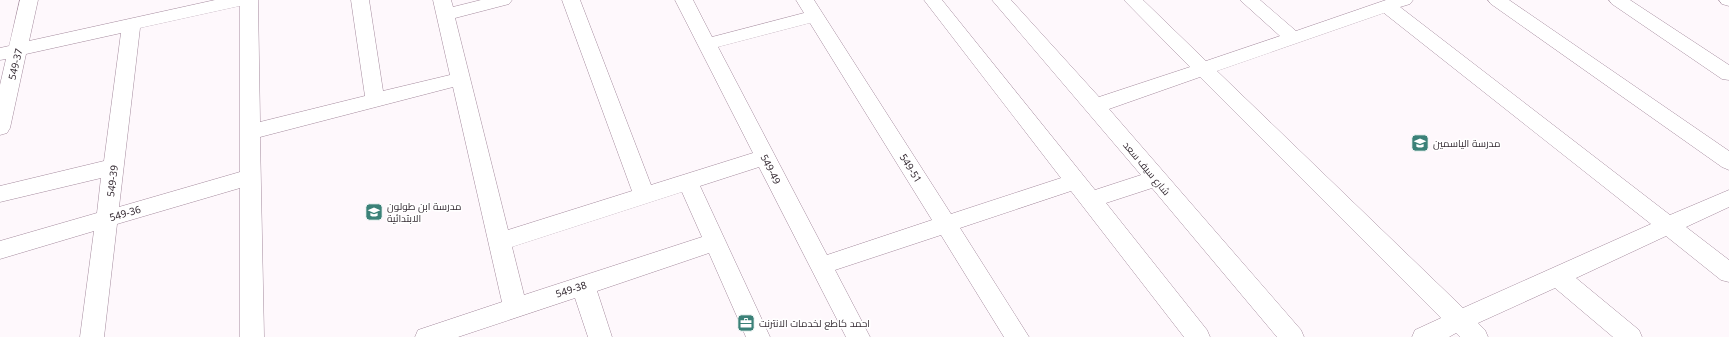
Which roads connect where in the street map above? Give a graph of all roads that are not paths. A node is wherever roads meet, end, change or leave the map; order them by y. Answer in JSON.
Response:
{"nodes":[{"id":1,"x":29,"y":0,"type":"edge"},
{"id":2,"x":240,"y":0,"type":"edge"},
{"id":3,"x":249,"y":0,"type":"edge"},
{"id":4,"x":360,"y":0,"type":"edge"},
{"id":5,"x":503,"y":0,"type":"edge"},
{"id":6,"x":571,"y":0,"type":"edge"},
{"id":7,"x":684,"y":0,"type":"edge"},
{"id":8,"x":933,"y":0,"type":"edge"},
{"id":9,"x":1001,"y":0,"type":"edge"},
{"id":10,"x":1133,"y":0,"type":"edge"},
{"id":11,"x":1249,"y":0,"type":"edge"},
{"id":12,"x":1497,"y":0,"type":"edge"},
{"id":13,"x":1618,"y":0,"type":"edge"},
{"id":14,"x":1384,"y":4,"type":"edge"},
{"id":15,"x":443,"y":7,"type":"edge"},
{"id":16,"x":810,"y":8,"type":"edge"},
{"id":17,"x":131,"y":25,"type":"junction"},
{"id":18,"x":1294,"y":38,"type":"junction"},
{"id":19,"x":707,"y":44,"type":"junction"},
{"id":20,"x":9,"y":52,"type":"edge"},
{"id":21,"x":1203,"y":69,"type":"junction"},
{"id":22,"x":1729,"y":74,"type":"edge"},
{"id":23,"x":460,"y":79,"type":"junction"},
{"id":24,"x":375,"y":100,"type":"junction"},
{"id":25,"x":1095,"y":106,"type":"junction"},
{"id":26,"x":0,"y":128,"type":"edge"},
{"id":27,"x":250,"y":132,"type":"junction"},
{"id":28,"x":765,"y":157,"type":"junction"},
{"id":29,"x":1729,"y":162,"type":"edge"},
{"id":30,"x":113,"y":167,"type":"junction"},
{"id":31,"x":251,"y":177,"type":"junction"},
{"id":32,"x":1156,"y":178,"type":"junction"},
{"id":33,"x":1076,"y":181,"type":"junction"},
{"id":34,"x":688,"y":182,"type":"junction"},
{"id":35,"x":0,"y":194,"type":"edge"},
{"id":36,"x":644,"y":196,"type":"junction"},
{"id":37,"x":1729,"y":198,"type":"edge"},
{"id":38,"x":1091,"y":200,"type":"junction"},
{"id":39,"x":107,"y":218,"type":"junction"},
{"id":40,"x":946,"y":224,"type":"junction"},
{"id":41,"x":1668,"y":226,"type":"junction"},
{"id":42,"x":499,"y":242,"type":"junction"},
{"id":43,"x":715,"y":242,"type":"junction"},
{"id":44,"x":0,"y":250,"type":"edge"},
{"id":45,"x":821,"y":266,"type":"junction"},
{"id":46,"x":1729,"y":273,"type":"edge"},
{"id":47,"x":1558,"y":276,"type":"junction"},
{"id":48,"x":583,"y":285,"type":"junction"},
{"id":49,"x":515,"y":308,"type":"junction"},
{"id":50,"x":1460,"y":321,"type":"junction"},
{"id":51,"x":432,"y":336,"type":"edge"},
{"id":52,"x":92,"y":337,"type":"edge"},
{"id":53,"x":252,"y":337,"type":"edge"},
{"id":54,"x":600,"y":337,"type":"edge"},
{"id":55,"x":758,"y":337,"type":"edge"},
{"id":56,"x":858,"y":337,"type":"edge"},
{"id":57,"x":1017,"y":337,"type":"edge"},
{"id":58,"x":1198,"y":337,"type":"edge"},
{"id":59,"x":1292,"y":337,"type":"edge"},
{"id":60,"x":1424,"y":337,"type":"edge"},
{"id":61,"x":1476,"y":337,"type":"edge"},
{"id":62,"x":1630,"y":337,"type":"edge"}],
"edges":[{"from":1,"to":20,"type":"street","name":"549-37"},
{"from":2,"to":17,"type":"street"},
{"from":3,"to":27,"type":"street"},
{"from":4,"to":24,"type":"street"},
{"from":5,"to":15,"type":"street"},
{"from":6,"to":36,"type":"street"},
{"from":7,"to":19,"type":"street","name":"549-49"},
{"from":8,"to":33,"type":"street"},
{"from":9,"to":25,"type":"street","name":"شارع سيف سعد"},
{"from":10,"to":21,"type":"street"},
{"from":11,"to":18,"type":"street"},
{"from":12,"to":29,"type":"street"},
{"from":13,"to":22,"type":"street"},
{"from":14,"to":18,"type":"street"},
{"from":14,"to":41,"type":"street"},
{"from":15,"to":23,"type":"street"},
{"from":16,"to":19,"type":"street"},
{"from":16,"to":40,"type":"street","name":"549-51"},
{"from":17,"to":20,"type":"street"},
{"from":17,"to":30,"type":"street","name":"549-39"},
{"from":18,"to":21,"type":"street"},
{"from":19,"to":28,"type":"street","name":"549-49"},
{"from":20,"to":26,"type":"street","name":"549-37"},
{"from":21,"to":25,"type":"street"},
{"from":21,"to":50,"type":"street"},
{"from":23,"to":24,"type":"street"},
{"from":23,"to":42,"type":"street"},
{"from":24,"to":27,"type":"street"},
{"from":25,"to":32,"type":"street","name":"شارع سيف سعد"},
{"from":27,"to":31,"type":"street"},
{"from":28,"to":34,"type":"street"},
{"from":28,"to":45,"type":"street","name":"549-49"},
{"from":30,"to":35,"type":"street"},
{"from":30,"to":39,"type":"street","name":"549-39"},
{"from":31,"to":39,"type":"street","name":"549-36"},
{"from":31,"to":53,"type":"street"},
{"from":32,"to":38,"type":"street"},
{"from":32,"to":59,"type":"street","name":"شارع سيف سعد"},
{"from":33,"to":38,"type":"street"},
{"from":33,"to":40,"type":"street"},
{"from":34,"to":36,"type":"street"},
{"from":34,"to":43,"type":"street"},
{"from":36,"to":42,"type":"street"},
{"from":37,"to":41,"type":"street"},
{"from":38,"to":58,"type":"street"},
{"from":39,"to":44,"type":"street","name":"549-36"},
{"from":39,"to":52,"type":"street","name":"549-39"},
{"from":40,"to":45,"type":"street"},
{"from":40,"to":57,"type":"street","name":"549-51"},
{"from":41,"to":46,"type":"street"},
{"from":41,"to":47,"type":"street"},
{"from":42,"to":49,"type":"street"},
{"from":43,"to":48,"type":"street","name":"549-38"},
{"from":43,"to":55,"type":"street"},
{"from":45,"to":56,"type":"street","name":"549-49"},
{"from":47,"to":50,"type":"street"},
{"from":47,"to":62,"type":"street"},
{"from":48,"to":49,"type":"street","name":"549-38"},
{"from":48,"to":54,"type":"street"},
{"from":49,"to":51,"type":"street","name":"549-38"},
{"from":50,"to":60,"type":"street"},
{"from":50,"to":61,"type":"street"}]}
